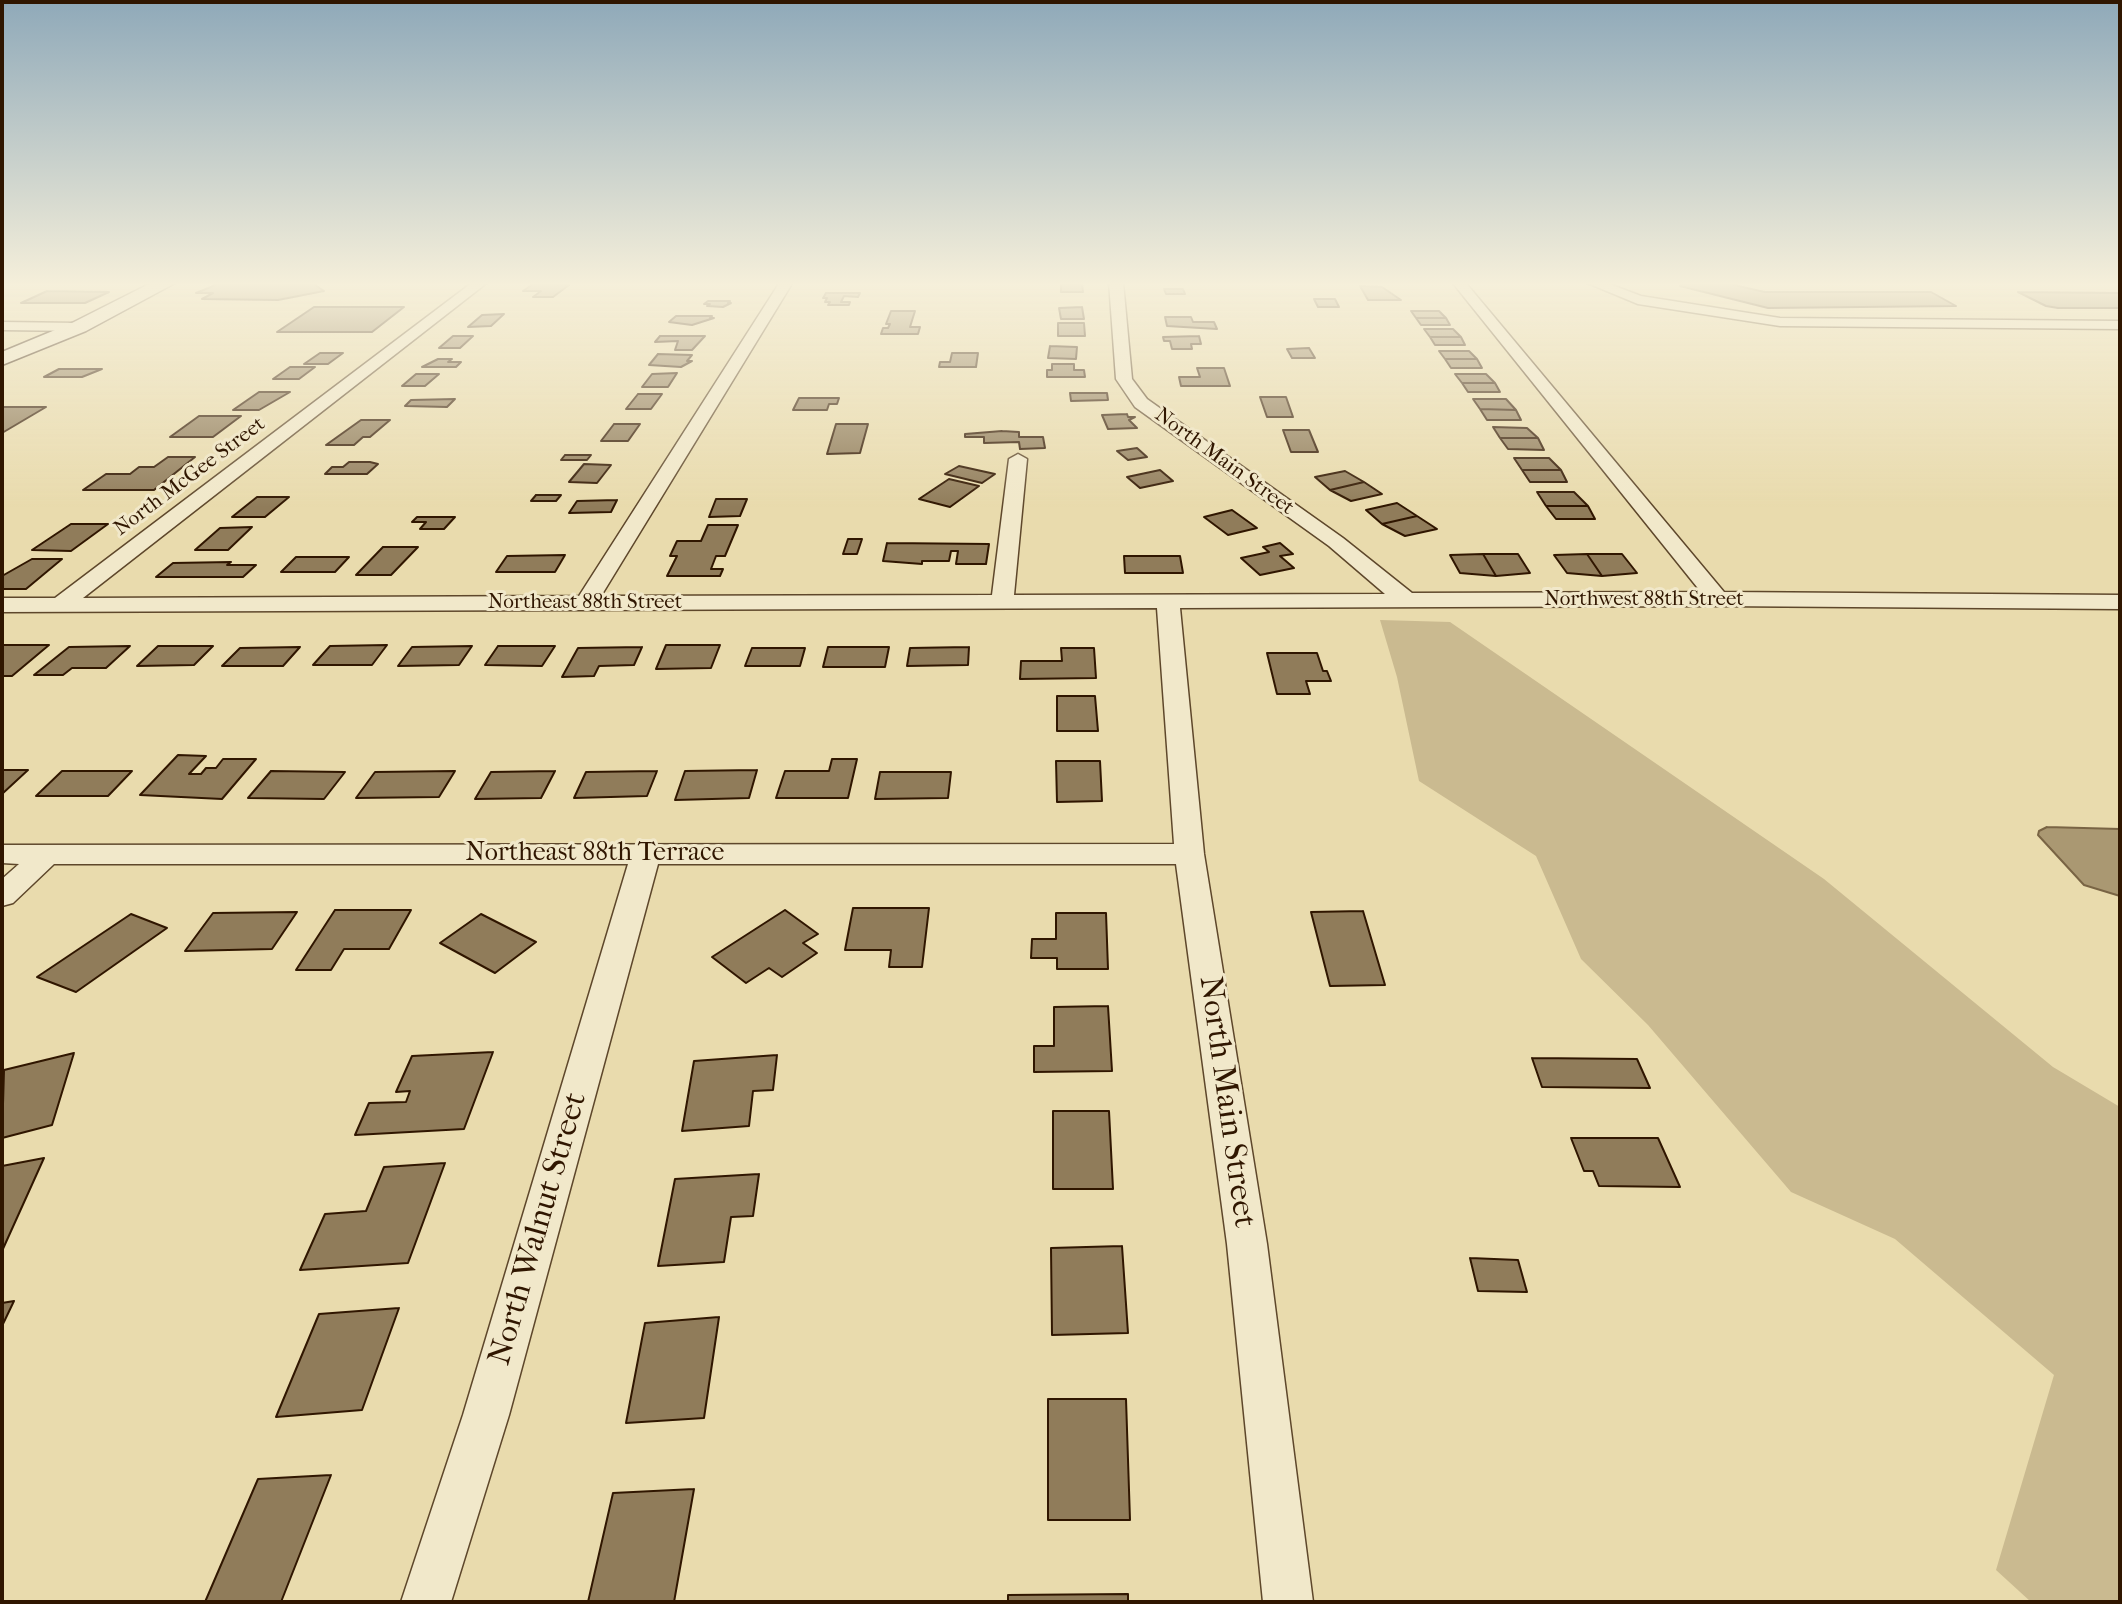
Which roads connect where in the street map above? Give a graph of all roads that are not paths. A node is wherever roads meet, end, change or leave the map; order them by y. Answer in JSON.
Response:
{"nodes":[{"id":1,"x":39,"y":357,"type":"edge"},
{"id":2,"x":384,"y":357,"type":"edge"},
{"id":3,"x":740,"y":357,"type":"edge"},
{"id":4,"x":1122,"y":357,"type":"edge"},
{"id":5,"x":1519,"y":357,"type":"edge"},
{"id":6,"x":2,"y":376,"type":"edge"},
{"id":7,"x":1018,"y":459,"type":"dead end"},
{"id":8,"x":1718,"y":599,"type":"junction"},
{"id":9,"x":1406,"y":600,"type":"junction"},
{"id":10,"x":1002,"y":602,"type":"junction"},
{"id":11,"x":1168,"y":602,"type":"junction"},
{"id":12,"x":2120,"y":602,"type":"edge"},
{"id":13,"x":586,"y":603,"type":"junction"},
{"id":14,"x":2,"y":606,"type":"edge"},
{"id":15,"x":59,"y":606,"type":"junction"},
{"id":16,"x":2,"y":854,"type":"edge"},
{"id":17,"x":47,"y":854,"type":"junction"},
{"id":18,"x":646,"y":854,"type":"junction"},
{"id":19,"x":1189,"y":854,"type":"junction"},
{"id":20,"x":2,"y":896,"type":"edge"},
{"id":21,"x":426,"y":1602,"type":"edge"},
{"id":22,"x":1288,"y":1602,"type":"edge"}],
"edges":[{"from":1,"to":6,"type":"main road"},
{"from":2,"to":15,"type":"street","name":"North McGee Street"},
{"from":3,"to":13,"type":"street"},
{"from":4,"to":9,"type":"street","name":"North Main Street"},
{"from":5,"to":8,"type":"street"},
{"from":7,"to":10,"type":"street"},
{"from":8,"to":9,"type":"street","name":"Northwest 88th Street"},
{"from":8,"to":12,"type":"street","name":"Northwest 88th Street"},
{"from":9,"to":11,"type":"street","name":"Northwest 88th Street"},
{"from":10,"to":11,"type":"street","name":"Northeast 88th Street"},
{"from":10,"to":13,"type":"street","name":"Northeast 88th Street"},
{"from":11,"to":19,"type":"street","name":"North Main Street"},
{"from":13,"to":15,"type":"street","name":"Northeast 88th Street"},
{"from":14,"to":15,"type":"street","name":"Northeast 88th Street"},
{"from":16,"to":17,"type":"street","name":"Northeast 88th Terrace"},
{"from":17,"to":18,"type":"street","name":"Northeast 88th Terrace"},
{"from":17,"to":20,"type":"street"},
{"from":18,"to":19,"type":"street","name":"Northeast 88th Terrace"},
{"from":18,"to":21,"type":"street","name":"North Walnut Street"},
{"from":19,"to":22,"type":"street","name":"North Main Street"}]}
